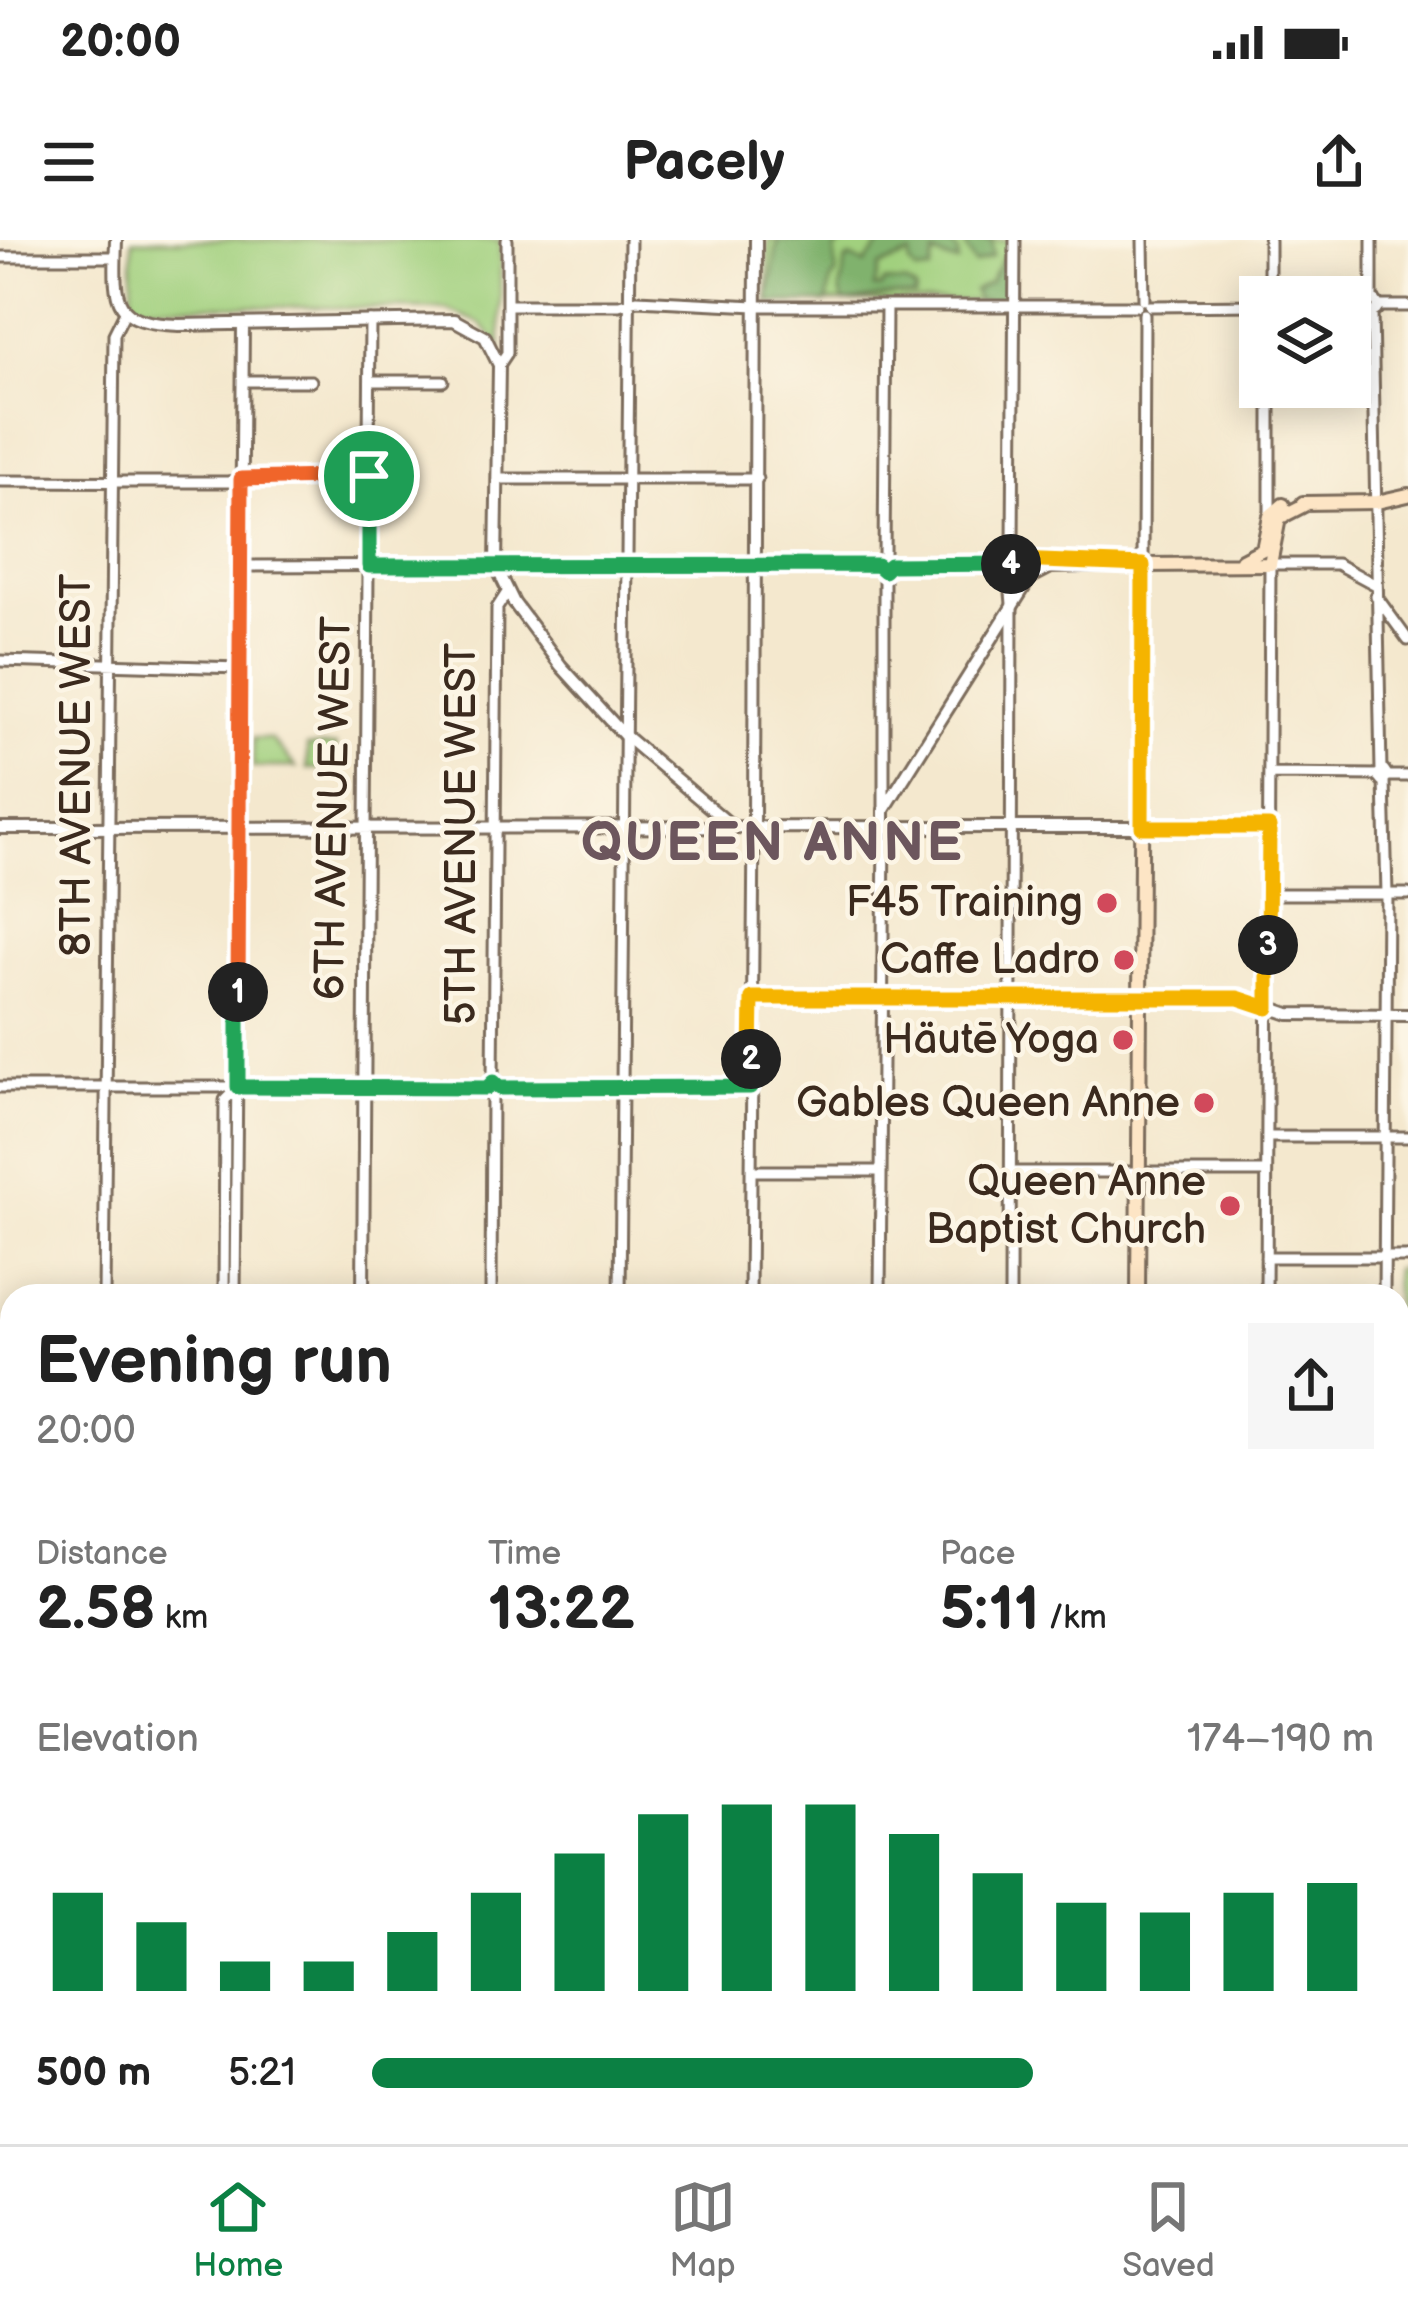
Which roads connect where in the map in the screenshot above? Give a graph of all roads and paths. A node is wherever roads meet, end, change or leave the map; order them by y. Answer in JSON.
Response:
{"nodes":[{"id":1,"x":116,"y":240,"type":"edge"},
{"id":2,"x":507,"y":240,"type":"edge"},
{"id":3,"x":630,"y":240,"type":"edge"},
{"id":4,"x":756,"y":240,"type":"edge"},
{"id":5,"x":1015,"y":240,"type":"edge"},
{"id":6,"x":1143,"y":240,"type":"edge"},
{"id":7,"x":1269,"y":240,"type":"edge"},
{"id":8,"x":1372,"y":240,"type":"edge"},
{"id":9,"x":0,"y":256,"type":"edge"},
{"id":10,"x":115,"y":257,"type":"junction"},
{"id":11,"x":1269,"y":276,"type":"edge"},
{"id":12,"x":630,"y":302,"type":"junction"},
{"id":13,"x":507,"y":305,"type":"junction"},
{"id":14,"x":1239,"y":305,"type":"edge"},
{"id":15,"x":756,"y":306,"type":"junction"},
{"id":16,"x":886,"y":306,"type":"junction"},
{"id":17,"x":1015,"y":306,"type":"junction"},
{"id":18,"x":1372,"y":306,"type":"junction"},
{"id":19,"x":1408,"y":306,"type":"edge"},
{"id":20,"x":1144,"y":307,"type":"junction"},
{"id":21,"x":125,"y":312,"type":"junction"},
{"id":22,"x":370,"y":321,"type":"junction"},
{"id":23,"x":243,"y":324,"type":"junction"},
{"id":24,"x":499,"y":365,"type":"junction"},
{"id":25,"x":243,"y":381,"type":"junction"},
{"id":26,"x":311,"y":381,"type":"dead end"},
{"id":27,"x":370,"y":381,"type":"junction"},
{"id":28,"x":443,"y":381,"type":"dead end"},
{"id":29,"x":1270,"y":408,"type":"edge"},
{"id":30,"x":369,"y":476,"type":"junction"},
{"id":31,"x":241,"y":479,"type":"junction"},
{"id":32,"x":498,"y":479,"type":"junction"},
{"id":33,"x":629,"y":479,"type":"junction"},
{"id":34,"x":757,"y":479,"type":"junction"},
{"id":35,"x":0,"y":481,"type":"edge"},
{"id":36,"x":113,"y":481,"type":"junction"},
{"id":37,"x":1408,"y":494,"type":"edge"},
{"id":38,"x":1377,"y":502,"type":"junction"},
{"id":39,"x":1308,"y":503,"type":"junction"},
{"id":40,"x":1270,"y":516,"type":"junction"},
{"id":41,"x":884,"y":564,"type":"junction"},
{"id":42,"x":1011,"y":564,"type":"junction"},
{"id":43,"x":1223,"y":564,"type":"junction"},
{"id":44,"x":1270,"y":564,"type":"junction"},
{"id":45,"x":1093,"y":565,"type":"junction"},
{"id":46,"x":1143,"y":565,"type":"junction"},
{"id":47,"x":241,"y":566,"type":"junction"},
{"id":48,"x":369,"y":566,"type":"junction"},
{"id":49,"x":496,"y":566,"type":"junction"},
{"id":50,"x":627,"y":566,"type":"junction"},
{"id":51,"x":757,"y":566,"type":"junction"},
{"id":52,"x":1375,"y":590,"type":"junction"},
{"id":53,"x":508,"y":591,"type":"junction"},
{"id":54,"x":1012,"y":604,"type":"junction"},
{"id":55,"x":1408,"y":640,"type":"edge"},
{"id":56,"x":0,"y":662,"type":"edge"},
{"id":57,"x":109,"y":665,"type":"junction"},
{"id":58,"x":240,"y":668,"type":"junction"},
{"id":59,"x":624,"y":735,"type":"junction"},
{"id":60,"x":1270,"y":774,"type":"junction"},
{"id":61,"x":1382,"y":776,"type":"junction"},
{"id":62,"x":1408,"y":776,"type":"edge"},
{"id":63,"x":884,"y":810,"type":"junction"},
{"id":64,"x":496,"y":827,"type":"junction"},
{"id":65,"x":624,"y":827,"type":"junction"},
{"id":66,"x":733,"y":827,"type":"junction"},
{"id":67,"x":754,"y":827,"type":"junction"},
{"id":68,"x":884,"y":827,"type":"junction"},
{"id":69,"x":1012,"y":827,"type":"junction"},
{"id":70,"x":1142,"y":827,"type":"junction"},
{"id":71,"x":1269,"y":827,"type":"junction"},
{"id":72,"x":0,"y":828,"type":"edge"},
{"id":73,"x":110,"y":828,"type":"junction"},
{"id":74,"x":239,"y":828,"type":"junction"},
{"id":75,"x":366,"y":828,"type":"junction"},
{"id":76,"x":1268,"y":894,"type":"junction"},
{"id":77,"x":1387,"y":894,"type":"junction"},
{"id":78,"x":1408,"y":894,"type":"edge"},
{"id":79,"x":752,"y":998,"type":"junction"},
{"id":80,"x":883,"y":998,"type":"junction"},
{"id":81,"x":1141,"y":998,"type":"junction"},
{"id":82,"x":1011,"y":999,"type":"junction"},
{"id":83,"x":1268,"y":1008,"type":"junction"},
{"id":84,"x":1386,"y":1015,"type":"junction"},
{"id":85,"x":1408,"y":1015,"type":"edge"},
{"id":86,"x":0,"y":1087,"type":"edge"},
{"id":87,"x":107,"y":1087,"type":"junction"},
{"id":88,"x":238,"y":1087,"type":"junction"},
{"id":89,"x":364,"y":1087,"type":"junction"},
{"id":90,"x":623,"y":1087,"type":"junction"},
{"id":91,"x":750,"y":1087,"type":"junction"},
{"id":92,"x":493,"y":1088,"type":"junction"},
{"id":93,"x":1385,"y":1137,"type":"junction"},
{"id":94,"x":1408,"y":1137,"type":"edge"},
{"id":95,"x":1267,"y":1138,"type":"junction"},
{"id":96,"x":751,"y":1171,"type":"junction"},
{"id":97,"x":880,"y":1171,"type":"junction"},
{"id":98,"x":1011,"y":1172,"type":"junction"},
{"id":99,"x":1140,"y":1172,"type":"junction"},
{"id":100,"x":1266,"y":1172,"type":"junction"},
{"id":101,"x":1266,"y":1257,"type":"junction"},
{"id":102,"x":1384,"y":1257,"type":"junction"},
{"id":103,"x":1408,"y":1257,"type":"edge"},
{"id":104,"x":104,"y":1284,"type":"edge"},
{"id":105,"x":224,"y":1284,"type":"edge"},
{"id":106,"x":235,"y":1284,"type":"edge"},
{"id":107,"x":363,"y":1284,"type":"edge"},
{"id":108,"x":491,"y":1284,"type":"edge"},
{"id":109,"x":620,"y":1284,"type":"edge"},
{"id":110,"x":750,"y":1284,"type":"edge"},
{"id":111,"x":880,"y":1284,"type":"edge"},
{"id":112,"x":1010,"y":1284,"type":"edge"},
{"id":113,"x":1138,"y":1284,"type":"edge"},
{"id":114,"x":1266,"y":1284,"type":"edge"},
{"id":115,"x":1384,"y":1284,"type":"edge"}],
"edges":[{"from":1,"to":10,"type":"street","name":"8TH AVENUE WEST"},
{"from":2,"to":13,"type":"street"},
{"from":3,"to":12,"type":"street"},
{"from":4,"to":15,"type":"street"},
{"from":5,"to":17,"type":"street"},
{"from":6,"to":20,"type":"street"},
{"from":7,"to":11,"type":"street"},
{"from":8,"to":18,"type":"street"},
{"from":9,"to":10,"type":"street"},
{"from":10,"to":21,"type":"street","name":"8TH AVENUE WEST"},
{"from":12,"to":13,"type":"street"},
{"from":12,"to":15,"type":"street"},
{"from":12,"to":33,"type":"street"},
{"from":13,"to":24,"type":"street"},
{"from":14,"to":20,"type":"street"},
{"from":15,"to":16,"type":"street"},
{"from":15,"to":34,"type":"street"},
{"from":16,"to":17,"type":"street"},
{"from":16,"to":41,"type":"street"},
{"from":17,"to":20,"type":"street"},
{"from":17,"to":42,"type":"street"},
{"from":18,"to":19,"type":"street"},
{"from":18,"to":38,"type":"street"},
{"from":20,"to":46,"type":"street"},
{"from":21,"to":23,"type":"street"},
{"from":21,"to":36,"type":"street","name":"8TH AVENUE WEST"},
{"from":22,"to":23,"type":"street"},
{"from":22,"to":24,"type":"street"},
{"from":22,"to":27,"type":"street","name":"6TH AVENUE WEST"},
{"from":23,"to":25,"type":"street"},
{"from":24,"to":32,"type":"street"},
{"from":25,"to":26,"type":"street"},
{"from":25,"to":31,"type":"street"},
{"from":27,"to":28,"type":"street"},
{"from":27,"to":30,"type":"street","name":"6TH AVENUE WEST"},
{"from":29,"to":40,"type":"street"},
{"from":30,"to":31,"type":"street"},
{"from":30,"to":48,"type":"street","name":"6TH AVENUE WEST"},
{"from":31,"to":36,"type":"street"},
{"from":31,"to":47,"type":"street"},
{"from":32,"to":33,"type":"street"},
{"from":32,"to":49,"type":"street"},
{"from":33,"to":34,"type":"street"},
{"from":33,"to":50,"type":"street"},
{"from":34,"to":51,"type":"street"},
{"from":35,"to":36,"type":"street"},
{"from":36,"to":57,"type":"street","name":"8TH AVENUE WEST"},
{"from":37,"to":38,"type":"main road"},
{"from":38,"to":39,"type":"main road"},
{"from":38,"to":52,"type":"street"},
{"from":39,"to":40,"type":"main road"},
{"from":39,"to":44,"type":"main road"},
{"from":40,"to":43,"type":"main road"},
{"from":41,"to":42,"type":"street"},
{"from":41,"to":51,"type":"street"},
{"from":41,"to":63,"type":"street"},
{"from":42,"to":45,"type":"street"},
{"from":42,"to":54,"type":"street"},
{"from":43,"to":44,"type":"main road"},
{"from":43,"to":46,"type":"main road"},
{"from":44,"to":52,"type":"street"},
{"from":44,"to":60,"type":"street"},
{"from":45,"to":46,"type":"street"},
{"from":45,"to":54,"type":"street"},
{"from":46,"to":70,"type":"main road"},
{"from":47,"to":48,"type":"street"},
{"from":47,"to":58,"type":"street"},
{"from":48,"to":49,"type":"street"},
{"from":48,"to":75,"type":"street","name":"6TH AVENUE WEST"},
{"from":49,"to":50,"type":"street"},
{"from":49,"to":53,"type":"street"},
{"from":50,"to":51,"type":"street"},
{"from":50,"to":59,"type":"street"},
{"from":51,"to":67,"type":"street"},
{"from":52,"to":55,"type":"street"},
{"from":52,"to":61,"type":"street"},
{"from":53,"to":59,"type":"street"},
{"from":53,"to":64,"type":"street","name":"5TH AVENUE WEST"},
{"from":54,"to":63,"type":"street"},
{"from":54,"to":69,"type":"street"},
{"from":56,"to":57,"type":"street"},
{"from":57,"to":58,"type":"street"},
{"from":57,"to":73,"type":"street","name":"8TH AVENUE WEST"},
{"from":58,"to":74,"type":"street"},
{"from":59,"to":65,"type":"street"},
{"from":59,"to":66,"type":"street"},
{"from":60,"to":61,"type":"street"},
{"from":60,"to":71,"type":"street"},
{"from":61,"to":62,"type":"street"},
{"from":61,"to":77,"type":"street"},
{"from":63,"to":68,"type":"street"},
{"from":64,"to":65,"type":"street"},
{"from":64,"to":75,"type":"street"},
{"from":64,"to":92,"type":"street","name":"5TH AVENUE WEST"},
{"from":65,"to":66,"type":"street"},
{"from":65,"to":90,"type":"street"},
{"from":66,"to":67,"type":"street"},
{"from":67,"to":68,"type":"street"},
{"from":67,"to":79,"type":"street"},
{"from":68,"to":69,"type":"street"},
{"from":68,"to":80,"type":"street"},
{"from":69,"to":70,"type":"street"},
{"from":69,"to":82,"type":"street"},
{"from":70,"to":71,"type":"street"},
{"from":70,"to":81,"type":"main road"},
{"from":71,"to":76,"type":"street"},
{"from":72,"to":73,"type":"street"},
{"from":73,"to":74,"type":"street"},
{"from":73,"to":87,"type":"street","name":"8TH AVENUE WEST"},
{"from":74,"to":75,"type":"street"},
{"from":74,"to":88,"type":"street"},
{"from":75,"to":89,"type":"street","name":"6TH AVENUE WEST"},
{"from":76,"to":77,"type":"street"},
{"from":76,"to":83,"type":"street"},
{"from":77,"to":78,"type":"street"},
{"from":77,"to":84,"type":"street"},
{"from":79,"to":80,"type":"street"},
{"from":79,"to":91,"type":"street"},
{"from":80,"to":82,"type":"street"},
{"from":80,"to":97,"type":"street"},
{"from":81,"to":82,"type":"street"},
{"from":81,"to":83,"type":"street"},
{"from":81,"to":99,"type":"main road"},
{"from":82,"to":98,"type":"street"},
{"from":83,"to":84,"type":"street"},
{"from":83,"to":95,"type":"street"},
{"from":84,"to":85,"type":"street"},
{"from":84,"to":93,"type":"street"},
{"from":86,"to":87,"type":"street"},
{"from":87,"to":88,"type":"street"},
{"from":87,"to":104,"type":"street","name":"8TH AVENUE WEST"},
{"from":88,"to":89,"type":"street"},
{"from":88,"to":105,"type":"street"},
{"from":88,"to":106,"type":"street"},
{"from":89,"to":92,"type":"street"},
{"from":89,"to":107,"type":"street","name":"6TH AVENUE WEST"},
{"from":90,"to":91,"type":"street"},
{"from":90,"to":92,"type":"street"},
{"from":90,"to":109,"type":"street"},
{"from":91,"to":96,"type":"street"},
{"from":92,"to":108,"type":"street","name":"5TH AVENUE WEST"},
{"from":93,"to":94,"type":"street"},
{"from":93,"to":95,"type":"street"},
{"from":93,"to":102,"type":"street"},
{"from":95,"to":100,"type":"street"},
{"from":96,"to":97,"type":"street"},
{"from":96,"to":110,"type":"street"},
{"from":97,"to":111,"type":"street"},
{"from":98,"to":99,"type":"street"},
{"from":98,"to":112,"type":"street"},
{"from":99,"to":100,"type":"street"},
{"from":99,"to":113,"type":"main road"},
{"from":100,"to":101,"type":"street"},
{"from":101,"to":102,"type":"street"},
{"from":101,"to":114,"type":"street"},
{"from":102,"to":103,"type":"street"},
{"from":102,"to":115,"type":"street"}]}
